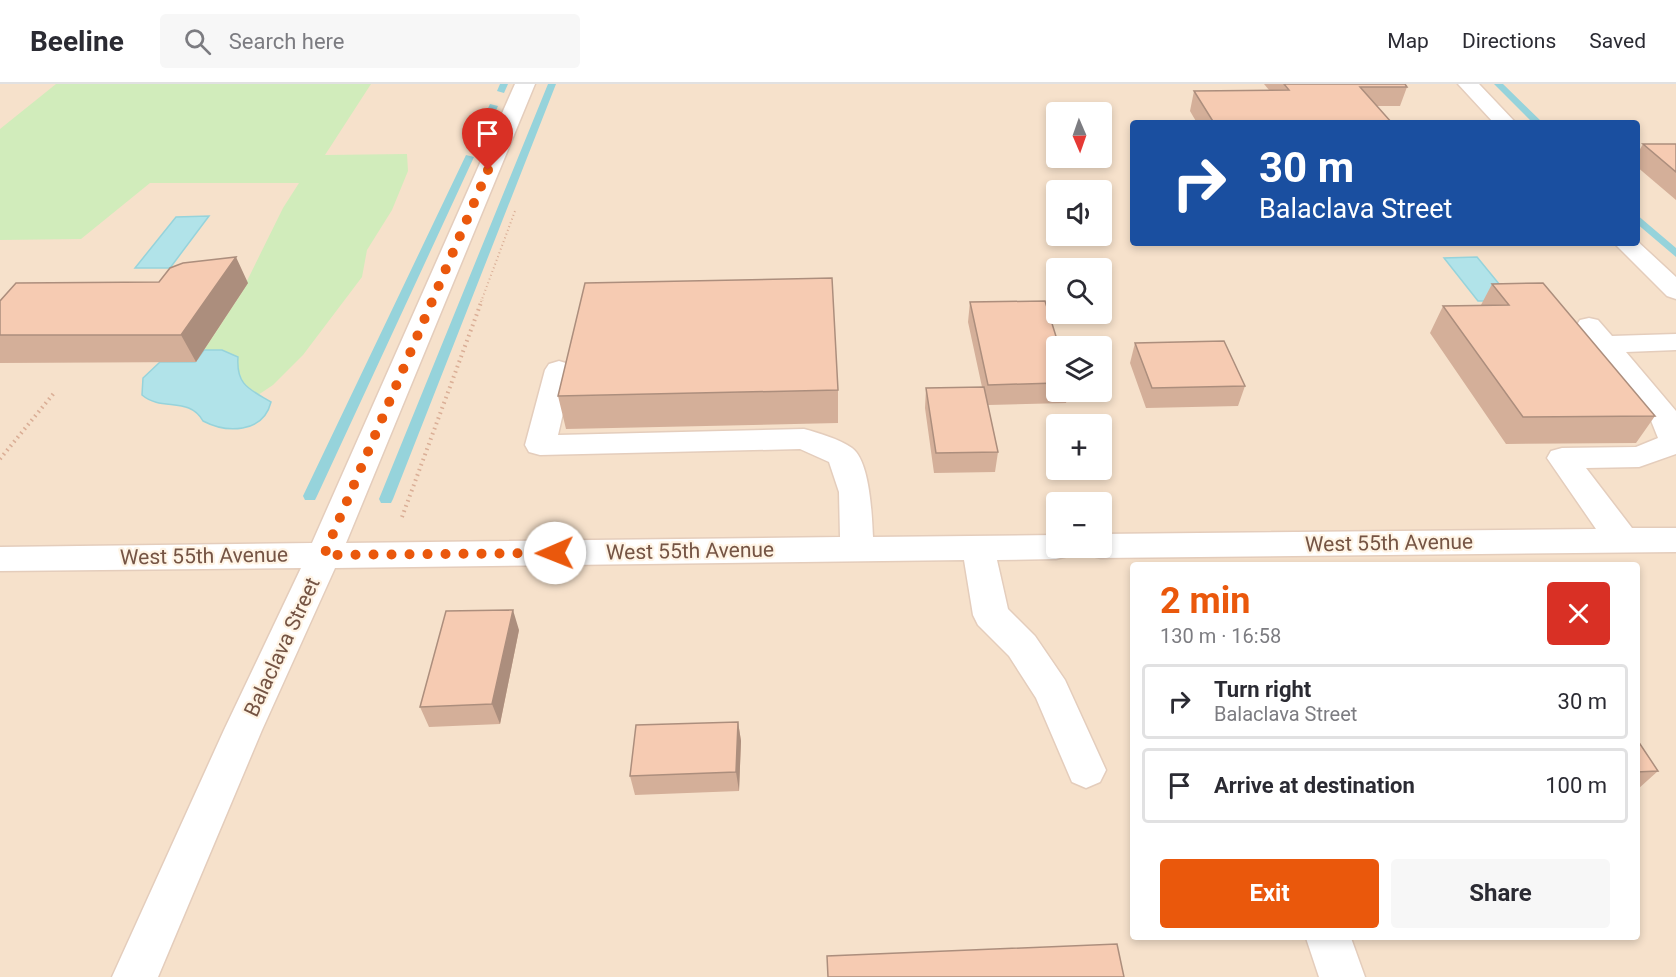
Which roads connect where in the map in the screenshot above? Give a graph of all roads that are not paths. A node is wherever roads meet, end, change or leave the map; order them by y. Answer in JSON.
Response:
{"nodes":[{"id":1,"x":525,"y":84,"type":"edge"},
{"id":2,"x":1468,"y":84,"type":"edge"},
{"id":3,"x":1503,"y":120,"type":"edge"},
{"id":4,"x":1629,"y":246,"type":"edge"},
{"id":5,"x":1676,"y":291,"type":"edge"},
{"id":6,"x":1676,"y":342,"type":"edge"},
{"id":7,"x":559,"y":370,"type":"dead end"},
{"id":8,"x":1676,"y":540,"type":"edge"},
{"id":9,"x":1623,"y":541,"type":"junction"},
{"id":10,"x":978,"y":547,"type":"junction"},
{"id":11,"x":1046,"y":547,"type":"edge"},
{"id":12,"x":1112,"y":547,"type":"edge"},
{"id":13,"x":857,"y":549,"type":"junction"},
{"id":14,"x":324,"y":555,"type":"junction"},
{"id":15,"x":1201,"y":556,"type":"edge"},
{"id":16,"x":0,"y":559,"type":"edge"},
{"id":17,"x":1086,"y":770,"type":"dead end"},
{"id":18,"x":1330,"y":940,"type":"edge"},
{"id":19,"x":135,"y":977,"type":"edge"},
{"id":20,"x":1342,"y":977,"type":"edge"}],
"edges":[{"from":1,"to":14,"type":"street","name":"Balaclava Street"},
{"from":2,"to":3,"type":"street"},
{"from":4,"to":5,"type":"street"},
{"from":6,"to":9,"type":"street"},
{"from":7,"to":13,"type":"street"},
{"from":8,"to":9,"type":"street","name":"West 55th Avenue"},
{"from":9,"to":15,"type":"street","name":"West 55th Avenue"},
{"from":10,"to":11,"type":"street","name":"West 55th Avenue"},
{"from":10,"to":13,"type":"street","name":"West 55th Avenue"},
{"from":10,"to":17,"type":"street"},
{"from":12,"to":15,"type":"street","name":"West 55th Avenue"},
{"from":13,"to":14,"type":"street","name":"West 55th Avenue"},
{"from":14,"to":16,"type":"street","name":"West 55th Avenue"},
{"from":14,"to":19,"type":"street","name":"Balaclava Street"},
{"from":18,"to":20,"type":"street"}]}
